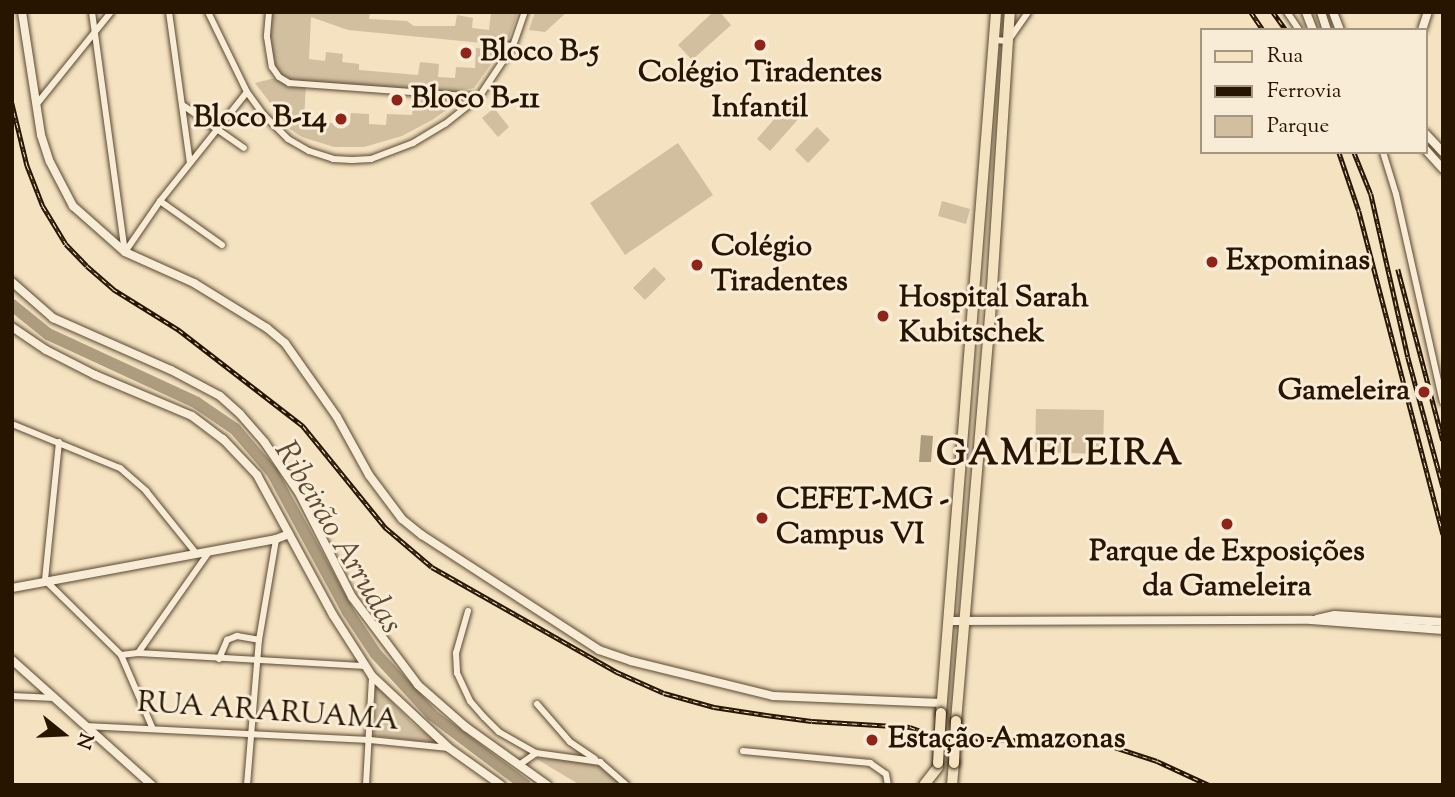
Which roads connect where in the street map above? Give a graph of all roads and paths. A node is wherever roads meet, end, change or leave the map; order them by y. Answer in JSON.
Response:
{"nodes":[{"id":1,"x":22,"y":12,"type":"edge"},
{"id":2,"x":92,"y":12,"type":"edge"},
{"id":3,"x":111,"y":12,"type":"edge"},
{"id":4,"x":169,"y":12,"type":"edge"},
{"id":5,"x":208,"y":12,"type":"edge"},
{"id":6,"x":269,"y":12,"type":"edge"},
{"id":7,"x":525,"y":12,"type":"edge"},
{"id":8,"x":996,"y":12,"type":"edge"},
{"id":9,"x":1010,"y":12,"type":"edge"},
{"id":10,"x":1028,"y":12,"type":"edge"},
{"id":11,"x":1287,"y":12,"type":"edge"},
{"id":12,"x":1298,"y":28,"type":"edge"},
{"id":13,"x":94,"y":33,"type":"junction"},
{"id":14,"x":995,"y":40,"type":"junction"},
{"id":15,"x":1008,"y":41,"type":"junction"},
{"id":16,"x":493,"y":44,"type":"dead end"},
{"id":17,"x":513,"y":46,"type":"junction"},
{"id":18,"x":247,"y":92,"type":"junction"},
{"id":19,"x":480,"y":97,"type":"junction"},
{"id":20,"x":35,"y":106,"type":"junction"},
{"id":21,"x":184,"y":106,"type":"junction"},
{"id":22,"x":217,"y":129,"type":"junction"},
{"id":23,"x":1427,"y":135,"type":"edge"},
{"id":24,"x":244,"y":148,"type":"dead end"},
{"id":25,"x":1427,"y":151,"type":"edge"},
{"id":26,"x":1443,"y":152,"type":"edge"},
{"id":27,"x":1384,"y":154,"type":"edge"},
{"id":28,"x":190,"y":163,"type":"junction"},
{"id":29,"x":1443,"y":169,"type":"edge"},
{"id":30,"x":160,"y":201,"type":"junction"},
{"id":31,"x":222,"y":245,"type":"dead end"},
{"id":32,"x":125,"y":252,"type":"junction"},
{"id":33,"x":12,"y":282,"type":"edge"},
{"id":34,"x":12,"y":327,"type":"edge"},
{"id":35,"x":1443,"y":402,"type":"edge"},
{"id":36,"x":12,"y":424,"type":"edge"},
{"id":37,"x":59,"y":442,"type":"junction"},
{"id":38,"x":289,"y":534,"type":"junction"},
{"id":39,"x":276,"y":539,"type":"junction"},
{"id":40,"x":209,"y":552,"type":"junction"},
{"id":41,"x":196,"y":554,"type":"junction"},
{"id":42,"x":45,"y":580,"type":"junction"},
{"id":43,"x":12,"y":588,"type":"edge"},
{"id":44,"x":468,"y":611,"type":"dead end"},
{"id":45,"x":1311,"y":620,"type":"junction"},
{"id":46,"x":948,"y":621,"type":"junction"},
{"id":47,"x":964,"y":621,"type":"junction"},
{"id":48,"x":1443,"y":622,"type":"edge"},
{"id":49,"x":1443,"y":630,"type":"edge"},
{"id":50,"x":259,"y":640,"type":"junction"},
{"id":51,"x":138,"y":653,"type":"junction"},
{"id":52,"x":121,"y":655,"type":"junction"},
{"id":53,"x":219,"y":659,"type":"junction"},
{"id":54,"x":12,"y":660,"type":"edge"},
{"id":55,"x":257,"y":661,"type":"junction"},
{"id":56,"x":366,"y":666,"type":"junction"},
{"id":57,"x":372,"y":676,"type":"junction"},
{"id":58,"x":12,"y":696,"type":"edge"},
{"id":59,"x":54,"y":698,"type":"junction"},
{"id":60,"x":537,"y":704,"type":"dead end"},
{"id":61,"x":941,"y":708,"type":"junction"},
{"id":62,"x":957,"y":719,"type":"junction"},
{"id":63,"x":85,"y":726,"type":"junction"},
{"id":64,"x":152,"y":727,"type":"junction"},
{"id":65,"x":250,"y":736,"type":"junction"},
{"id":66,"x":370,"y":740,"type":"junction"},
{"id":67,"x":449,"y":748,"type":"junction"},
{"id":68,"x":743,"y":751,"type":"dead end"},
{"id":69,"x":536,"y":753,"type":"junction"},
{"id":70,"x":600,"y":762,"type":"junction"},
{"id":71,"x":519,"y":765,"type":"junction"},
{"id":72,"x":938,"y":765,"type":"junction"},
{"id":73,"x":953,"y":767,"type":"junction"},
{"id":74,"x":152,"y":785,"type":"edge"},
{"id":75,"x":247,"y":785,"type":"edge"},
{"id":76,"x":366,"y":785,"type":"edge"},
{"id":77,"x":501,"y":785,"type":"edge"},
{"id":78,"x":547,"y":785,"type":"edge"},
{"id":79,"x":626,"y":785,"type":"edge"},
{"id":80,"x":888,"y":785,"type":"edge"},
{"id":81,"x":924,"y":785,"type":"edge"},
{"id":82,"x":937,"y":785,"type":"edge"},
{"id":83,"x":952,"y":785,"type":"edge"},
{"id":84,"x":957,"y":785,"type":"edge"}],
"edges":[{"from":1,"to":20,"type":"street"},
{"from":2,"to":13,"type":"street"},
{"from":3,"to":13,"type":"street"},
{"from":4,"to":21,"type":"street"},
{"from":5,"to":18,"type":"street"},
{"from":6,"to":19,"type":"street"},
{"from":7,"to":17,"type":"street"},
{"from":8,"to":14,"type":"main road"},
{"from":9,"to":15,"type":"main road"},
{"from":10,"to":15,"type":"street"},
{"from":11,"to":12,"type":"street"},
{"from":13,"to":20,"type":"street"},
{"from":13,"to":32,"type":"street"},
{"from":14,"to":15,"type":"street"},
{"from":14,"to":46,"type":"main road"},
{"from":15,"to":47,"type":"main road"},
{"from":16,"to":17,"type":"street"},
{"from":17,"to":19,"type":"street"},
{"from":18,"to":19,"type":"street"},
{"from":18,"to":22,"type":"street"},
{"from":20,"to":32,"type":"street"},
{"from":21,"to":22,"type":"street"},
{"from":21,"to":28,"type":"street"},
{"from":22,"to":24,"type":"street"},
{"from":22,"to":28,"type":"street"},
{"from":23,"to":26,"type":"street"},
{"from":25,"to":29,"type":"street"},
{"from":27,"to":35,"type":"street"},
{"from":28,"to":30,"type":"street"},
{"from":30,"to":31,"type":"street"},
{"from":30,"to":32,"type":"street"},
{"from":32,"to":61,"type":"street"},
{"from":33,"to":71,"type":"street"},
{"from":34,"to":38,"type":"street"},
{"from":36,"to":37,"type":"street"},
{"from":37,"to":41,"type":"street"},
{"from":37,"to":42,"type":"street"},
{"from":38,"to":39,"type":"street"},
{"from":38,"to":56,"type":"street"},
{"from":39,"to":40,"type":"street"},
{"from":39,"to":50,"type":"street"},
{"from":40,"to":41,"type":"street"},
{"from":40,"to":51,"type":"street"},
{"from":41,"to":42,"type":"street"},
{"from":42,"to":43,"type":"street"},
{"from":42,"to":52,"type":"street"},
{"from":44,"to":69,"type":"street"},
{"from":45,"to":47,"type":"street"},
{"from":45,"to":48,"type":"street"},
{"from":45,"to":49,"type":"street"},
{"from":46,"to":47,"type":"street"},
{"from":46,"to":61,"type":"main road"},
{"from":47,"to":62,"type":"main road"},
{"from":50,"to":53,"type":"street"},
{"from":50,"to":55,"type":"street"},
{"from":51,"to":52,"type":"street"},
{"from":51,"to":53,"type":"street"},
{"from":52,"to":64,"type":"street"},
{"from":53,"to":55,"type":"street"},
{"from":54,"to":59,"type":"street"},
{"from":55,"to":56,"type":"street"},
{"from":55,"to":65,"type":"street"},
{"from":56,"to":57,"type":"street"},
{"from":57,"to":66,"type":"street"},
{"from":57,"to":67,"type":"street"},
{"from":58,"to":59,"type":"street"},
{"from":59,"to":63,"type":"street"},
{"from":60,"to":70,"type":"street"},
{"from":61,"to":62,"type":"main road"},
{"from":61,"to":72,"type":"main road","bridge":true},
{"from":62,"to":73,"type":"main road","bridge":true},
{"from":63,"to":64,"type":"street","name":"RUA ARARUAMA"},
{"from":63,"to":74,"type":"street"},
{"from":64,"to":65,"type":"street","name":"RUA ARARUAMA"},
{"from":65,"to":66,"type":"street","name":"RUA ARARUAMA"},
{"from":65,"to":75,"type":"street"},
{"from":66,"to":67,"type":"street","name":"RUA ARARUAMA"},
{"from":66,"to":76,"type":"street"},
{"from":67,"to":77,"type":"street"},
{"from":68,"to":80,"type":"street"},
{"from":69,"to":70,"type":"street"},
{"from":69,"to":71,"type":"street"},
{"from":70,"to":79,"type":"street"},
{"from":71,"to":78,"type":"street"},
{"from":72,"to":81,"type":"main road"},
{"from":72,"to":82,"type":"main road"},
{"from":73,"to":83,"type":"main road"},
{"from":73,"to":84,"type":"main road"}]}
